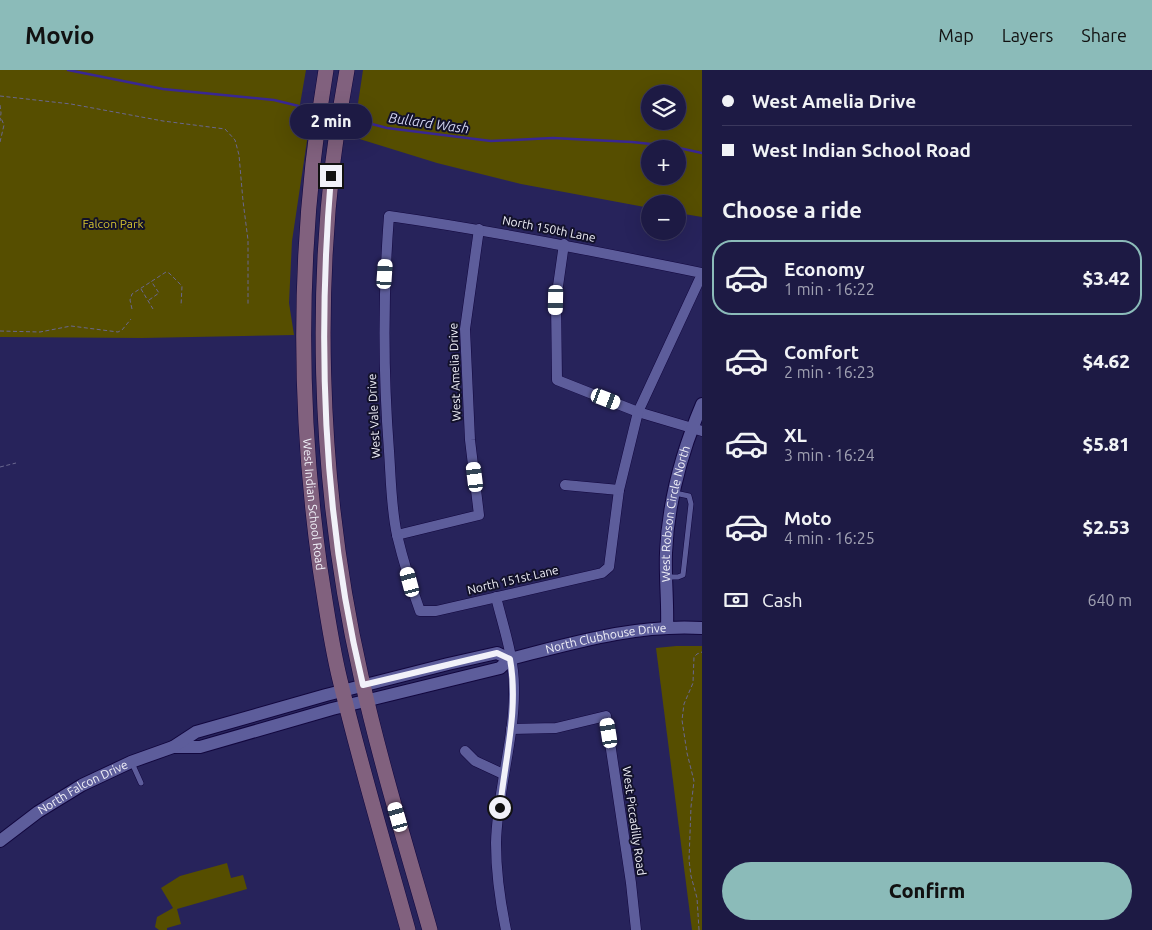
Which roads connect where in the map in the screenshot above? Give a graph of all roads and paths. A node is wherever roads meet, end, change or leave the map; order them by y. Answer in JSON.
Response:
{"nodes":[{"id":1,"x":325,"y":72,"type":"edge"},
{"id":2,"x":346,"y":77,"type":"edge"},
{"id":3,"x":0,"y":96,"type":"edge"},
{"id":4,"x":0,"y":105,"type":"edge"},
{"id":5,"x":0,"y":120,"type":"edge"},
{"id":6,"x":0,"y":142,"type":"edge"},
{"id":7,"x":389,"y":216,"type":"joint"},
{"id":8,"x":479,"y":229,"type":"junction"},
{"id":9,"x":564,"y":244,"type":"junction"},
{"id":10,"x":702,"y":274,"type":"edge"},
{"id":11,"x":151,"y":281,"type":"junction"},
{"id":12,"x":141,"y":289,"type":"junction"},
{"id":13,"x":149,"y":300,"type":"junction"},
{"id":14,"x":248,"y":305,"type":"dead end"},
{"id":15,"x":181,"y":306,"type":"dead end"},
{"id":16,"x":132,"y":309,"type":"dead end"},
{"id":17,"x":153,"y":309,"type":"dead end"},
{"id":18,"x":131,"y":319,"type":"dead end"},
{"id":19,"x":0,"y":331,"type":"edge"},
{"id":20,"x":702,"y":404,"type":"edge"},
{"id":21,"x":638,"y":412,"type":"junction"},
{"id":22,"x":698,"y":429,"type":"edge"},
{"id":23,"x":16,"y":463,"type":"dead end"},
{"id":24,"x":0,"y":467,"type":"edge"},
{"id":25,"x":566,"y":485,"type":"dead end"},
{"id":26,"x":619,"y":490,"type":"junction"},
{"id":27,"x":674,"y":493,"type":"junction"},
{"id":28,"x":397,"y":535,"type":"junction"},
{"id":29,"x":666,"y":577,"type":"junction"},
{"id":30,"x":496,"y":597,"type":"junction"},
{"id":31,"x":420,"y":611,"type":"joint"},
{"id":32,"x":667,"y":627,"type":"junction"},
{"id":33,"x":702,"y":628,"type":"edge"},
{"id":34,"x":702,"y":652,"type":"edge"},
{"id":35,"x":510,"y":659,"type":"junction"},
{"id":36,"x":434,"y":668,"type":"junction"},
{"id":37,"x":438,"y":683,"type":"junction"},
{"id":38,"x":355,"y":696,"type":"junction"},
{"id":39,"x":511,"y":729,"type":"junction"},
{"id":40,"x":465,"y":751,"type":"dead end"},
{"id":41,"x":131,"y":762,"type":"junction"},
{"id":42,"x":503,"y":774,"type":"junction"},
{"id":43,"x":142,"y":783,"type":"dead end"},
{"id":44,"x":0,"y":841,"type":"edge"},
{"id":45,"x":408,"y":930,"type":"edge"},
{"id":46,"x":430,"y":930,"type":"edge"},
{"id":47,"x":506,"y":930,"type":"edge"},
{"id":48,"x":636,"y":930,"type":"edge"},
{"id":49,"x":699,"y":930,"type":"edge"}],
"edges":[{"from":1,"to":38,"type":"main road","name":"West Indian School Road"},
{"from":2,"to":38,"type":"main road","name":"West Indian School Road"},
{"from":3,"to":14,"type":"path"},
{"from":4,"to":5,"type":"path"},
{"from":5,"to":6,"type":"path"},
{"from":7,"to":8,"type":"street","name":"North 150th Lane"},
{"from":7,"to":28,"type":"street","name":"West Vale Drive"},
{"from":8,"to":9,"type":"street","name":"North 150th Lane"},
{"from":8,"to":28,"type":"street","name":"West Amelia Drive"},
{"from":9,"to":10,"type":"street","name":"North 150th Lane"},
{"from":9,"to":21,"type":"street"},
{"from":10,"to":21,"type":"street"},
{"from":11,"to":12,"type":"path"},
{"from":11,"to":13,"type":"path"},
{"from":11,"to":15,"type":"path"},
{"from":12,"to":13,"type":"path"},
{"from":12,"to":16,"type":"path"},
{"from":13,"to":17,"type":"path"},
{"from":18,"to":19,"type":"path"},
{"from":20,"to":22,"type":"street","name":"West Robson Circle North"},
{"from":21,"to":22,"type":"street"},
{"from":21,"to":26,"type":"street"},
{"from":22,"to":27,"type":"street","name":"West Robson Circle North"},
{"from":23,"to":24,"type":"path"},
{"from":25,"to":26,"type":"street"},
{"from":26,"to":30,"type":"street","name":"North 151st Lane"},
{"from":27,"to":29,"type":"street","name":"West Robson Circle North"},
{"from":27,"to":29,"type":"lane"},
{"from":28,"to":31,"type":"street","name":"West Vale Drive"},
{"from":29,"to":32,"type":"street","name":"West Robson Circle North"},
{"from":30,"to":31,"type":"street","name":"North 151st Lane"},
{"from":30,"to":35,"type":"street"},
{"from":32,"to":33,"type":"street","name":"North Clubhouse Drive"},
{"from":32,"to":35,"type":"street","name":"North Clubhouse Drive"},
{"from":34,"to":49,"type":"path"},
{"from":35,"to":36,"type":"street","name":"North Clubhouse Drive"},
{"from":35,"to":37,"type":"street","name":"North Clubhouse Drive"},
{"from":35,"to":39,"type":"street"},
{"from":36,"to":37,"type":"street"},
{"from":36,"to":38,"type":"street","name":"North Clubhouse Drive"},
{"from":37,"to":38,"type":"street","name":"North Clubhouse Drive"},
{"from":38,"to":41,"type":"street","name":"North Falcon Drive"},
{"from":38,"to":45,"type":"main road","name":"West Indian School Road"},
{"from":38,"to":46,"type":"main road","name":"West Indian School Road"},
{"from":39,"to":42,"type":"street"},
{"from":39,"to":48,"type":"street","name":"West Piccadilly Road"},
{"from":40,"to":42,"type":"street"},
{"from":41,"to":43,"type":"lane"},
{"from":41,"to":44,"type":"street","name":"North Falcon Drive"},
{"from":42,"to":47,"type":"street"}]}
